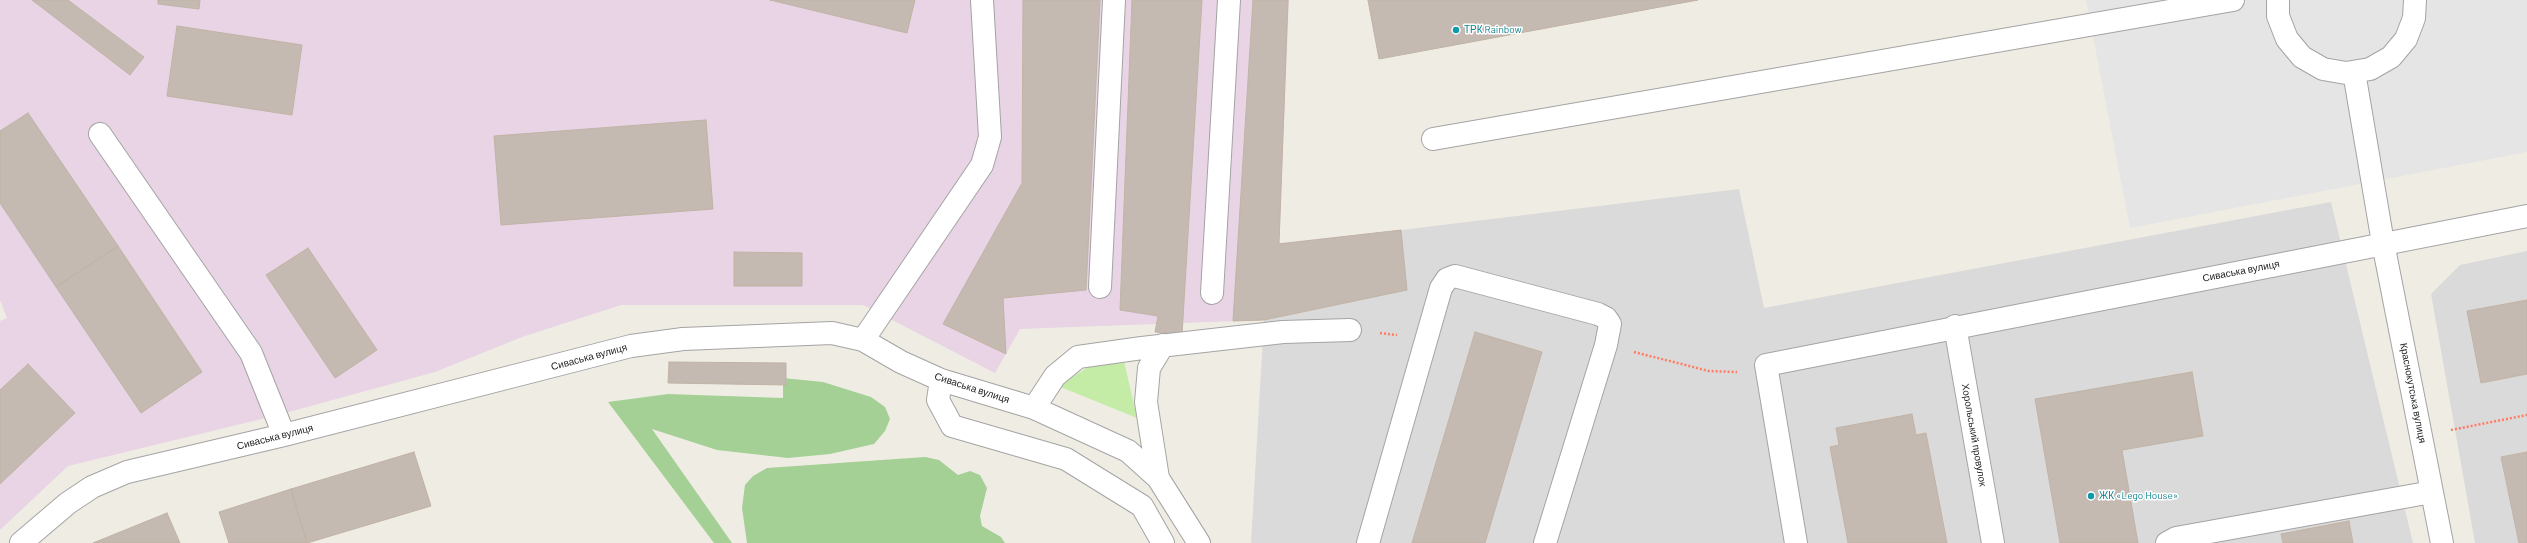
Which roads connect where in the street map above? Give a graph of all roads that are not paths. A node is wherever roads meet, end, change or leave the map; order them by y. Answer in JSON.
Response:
{"nodes":[{"id":1,"x":982,"y":0,"type":"edge"},
{"id":2,"x":1114,"y":0,"type":"edge"},
{"id":3,"x":1229,"y":0,"type":"edge"},
{"id":4,"x":2233,"y":0,"type":"edge"},
{"id":5,"x":2278,"y":0,"type":"edge"},
{"id":6,"x":2415,"y":0,"type":"edge"},
{"id":7,"x":2354,"y":72,"type":"junction"},
{"id":8,"x":100,"y":134,"type":"dead end"},
{"id":9,"x":1433,"y":139,"type":"dead end"},
{"id":10,"x":2527,"y":216,"type":"edge"},
{"id":11,"x":2383,"y":243,"type":"junction"},
{"id":12,"x":1100,"y":287,"type":"dead end"},
{"id":13,"x":1212,"y":293,"type":"dead end"},
{"id":14,"x":1955,"y":326,"type":"junction"},
{"id":15,"x":1350,"y":330,"type":"road end"},
{"id":16,"x":863,"y":340,"type":"junction"},
{"id":17,"x":1163,"y":345,"type":"junction"},
{"id":18,"x":941,"y":380,"type":"junction"},
{"id":19,"x":1034,"y":408,"type":"junction"},
{"id":20,"x":284,"y":435,"type":"junction"},
{"id":21,"x":1158,"y":478,"type":"junction"},
{"id":22,"x":2432,"y":492,"type":"junction"},
{"id":23,"x":21,"y":543,"type":"edge"},
{"id":24,"x":1163,"y":543,"type":"edge"},
{"id":25,"x":1199,"y":543,"type":"edge"},
{"id":26,"x":1368,"y":543,"type":"edge"},
{"id":27,"x":1545,"y":543,"type":"edge"},
{"id":28,"x":1796,"y":543,"type":"edge"},
{"id":29,"x":1993,"y":543,"type":"edge"},
{"id":30,"x":2167,"y":543,"type":"edge"},
{"id":31,"x":2442,"y":543,"type":"edge"}],
"edges":[{"from":1,"to":16,"type":"street"},
{"from":2,"to":12,"type":"street"},
{"from":3,"to":13,"type":"street"},
{"from":4,"to":9,"type":"street"},
{"from":5,"to":7,"type":"street"},
{"from":6,"to":7,"type":"street"},
{"from":7,"to":11,"type":"street","name":"Краснокутська вулиця"},
{"from":8,"to":20,"type":"street"},
{"from":10,"to":11,"type":"street","name":"Сиваська вулиця"},
{"from":11,"to":14,"type":"street","name":"Сиваська вулиця"},
{"from":11,"to":22,"type":"street","name":"Краснокутська вулиця"},
{"from":14,"to":28,"type":"street","name":"Сиваська вулиця"},
{"from":14,"to":29,"type":"street","name":"Хорольський провулок"},
{"from":15,"to":17,"type":"street"},
{"from":16,"to":18,"type":"street","name":"Сиваська вулиця"},
{"from":16,"to":20,"type":"street","name":"Сиваська вулиця"},
{"from":17,"to":19,"type":"street"},
{"from":17,"to":21,"type":"street"},
{"from":18,"to":19,"type":"street","name":"Сиваська вулиця"},
{"from":18,"to":24,"type":"street"},
{"from":19,"to":21,"type":"street","name":"Сиваська вулиця"},
{"from":20,"to":23,"type":"street","name":"Сиваська вулиця"},
{"from":21,"to":25,"type":"street"},
{"from":22,"to":30,"type":"street"},
{"from":22,"to":31,"type":"street","name":"Краснокутська вулиця"},
{"from":26,"to":27,"type":"street"}]}
